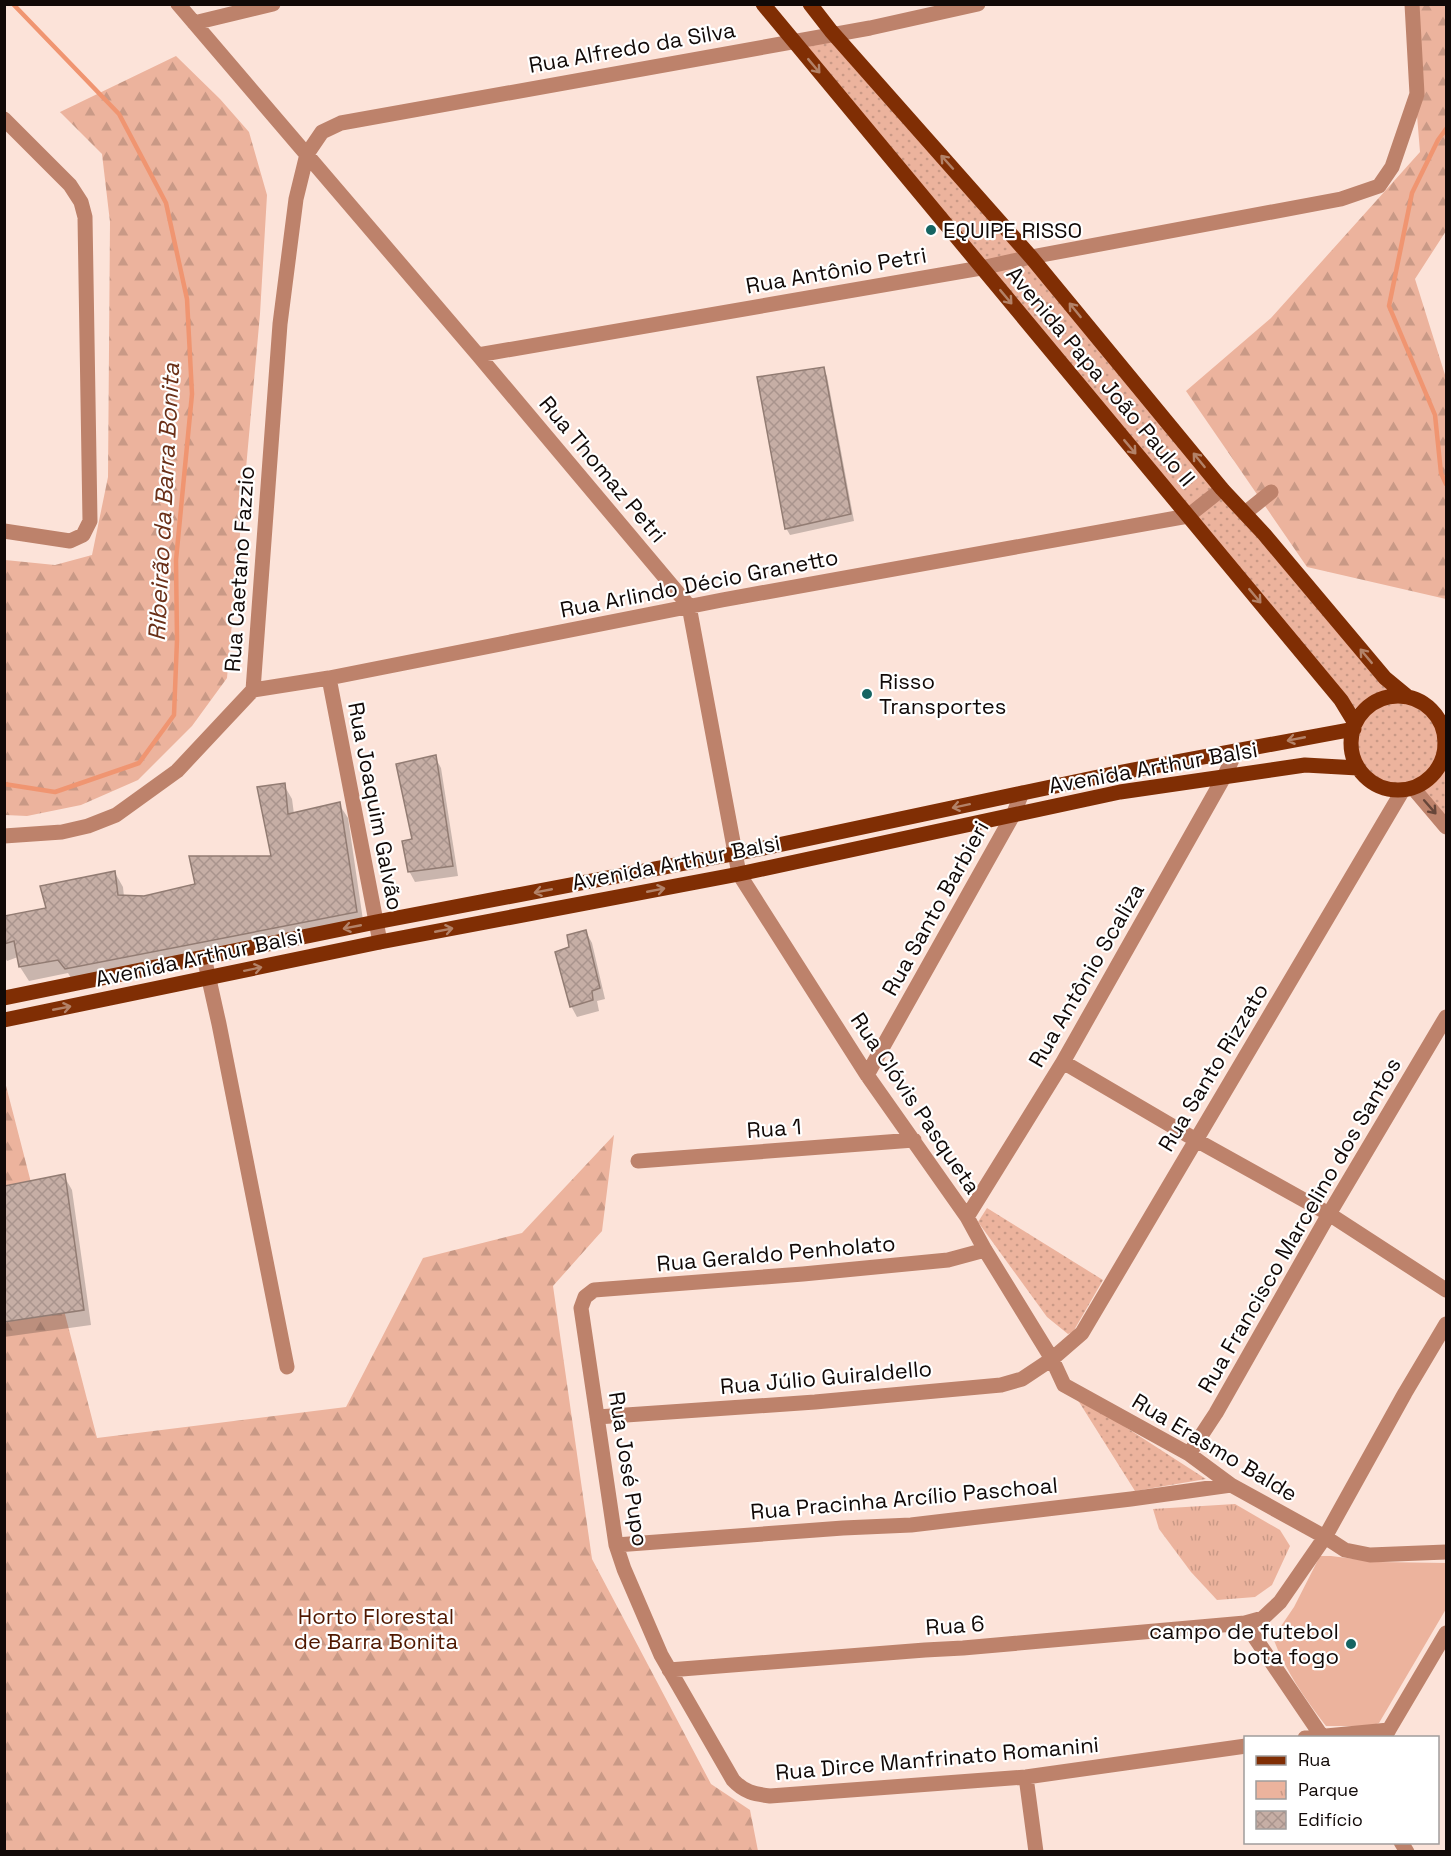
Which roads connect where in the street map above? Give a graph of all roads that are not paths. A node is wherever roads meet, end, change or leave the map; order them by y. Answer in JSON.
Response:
{"nodes":[{"id":1,"x":178,"y":4,"type":"edge"},
{"id":2,"x":273,"y":4,"type":"edge"},
{"id":3,"x":763,"y":4,"type":"edge"},
{"id":4,"x":810,"y":4,"type":"edge"},
{"id":5,"x":978,"y":4,"type":"edge"},
{"id":6,"x":1412,"y":4,"type":"edge"},
{"id":7,"x":194,"y":23,"type":"junction"},
{"id":8,"x":834,"y":34,"type":"junction"},
{"id":9,"x":793,"y":41,"type":"junction"},
{"id":10,"x":4,"y":119,"type":"edge"},
{"id":11,"x":307,"y":154,"type":"junction"},
{"id":12,"x":1031,"y":257,"type":"junction"},
{"id":13,"x":981,"y":268,"type":"junction"},
{"id":14,"x":478,"y":356,"type":"junction"},
{"id":15,"x":1222,"y":489,"type":"junction"},
{"id":16,"x":1271,"y":492,"type":"dead end"},
{"id":17,"x":1245,"y":513,"type":"junction"},
{"id":18,"x":1188,"y":516,"type":"junction"},
{"id":19,"x":4,"y":531,"type":"edge"},
{"id":20,"x":689,"y":606,"type":"junction"},
{"id":21,"x":329,"y":678,"type":"junction"},
{"id":22,"x":253,"y":690,"type":"junction"},
{"id":23,"x":1408,"y":697,"type":"junction"},
{"id":24,"x":1441,"y":716,"type":"edge"},
{"id":25,"x":1355,"y":726,"type":"junction"},
{"id":26,"x":1446,"y":743,"type":"edge"},
{"id":27,"x":1236,"y":751,"type":"junction"},
{"id":28,"x":1358,"y":768,"type":"junction"},
{"id":29,"x":1224,"y":777,"type":"junction"},
{"id":30,"x":1408,"y":789,"type":"junction"},
{"id":31,"x":1022,"y":793,"type":"junction"},
{"id":32,"x":1013,"y":815,"type":"junction"},
{"id":33,"x":1446,"y":827,"type":"edge"},
{"id":34,"x":4,"y":836,"type":"edge"},
{"id":35,"x":735,"y":854,"type":"junction"},
{"id":36,"x":739,"y":874,"type":"junction"},
{"id":37,"x":622,"y":876,"type":"junction"},
{"id":38,"x":626,"y":896,"type":"junction"},
{"id":39,"x":376,"y":922,"type":"junction"},
{"id":40,"x":380,"y":942,"type":"junction"},
{"id":41,"x":204,"y":957,"type":"junction"},
{"id":42,"x":208,"y":978,"type":"junction"},
{"id":43,"x":4,"y":999,"type":"edge"},
{"id":44,"x":1446,"y":1017,"type":"edge"},
{"id":45,"x":4,"y":1020,"type":"edge"},
{"id":46,"x":1063,"y":1062,"type":"junction"},
{"id":47,"x":867,"y":1075,"type":"junction"},
{"id":48,"x":914,"y":1140,"type":"junction"},
{"id":49,"x":1196,"y":1140,"type":"junction"},
{"id":50,"x":638,"y":1161,"type":"dead end"},
{"id":51,"x":1329,"y":1215,"type":"junction"},
{"id":52,"x":967,"y":1217,"type":"junction"},
{"id":53,"x":985,"y":1250,"type":"junction"},
{"id":54,"x":1446,"y":1290,"type":"edge"},
{"id":55,"x":580,"y":1308,"type":"joint"},
{"id":56,"x":1446,"y":1324,"type":"edge"},
{"id":57,"x":1052,"y":1359,"type":"junction"},
{"id":58,"x":286,"y":1367,"type":"dead end"},
{"id":59,"x":597,"y":1417,"type":"junction"},
{"id":60,"x":1190,"y":1455,"type":"junction"},
{"id":61,"x":1231,"y":1485,"type":"junction"},
{"id":62,"x":1325,"y":1537,"type":"junction"},
{"id":63,"x":616,"y":1545,"type":"junction"},
{"id":64,"x":1446,"y":1552,"type":"edge"},
{"id":65,"x":1245,"y":1623,"type":"junction"},
{"id":66,"x":1446,"y":1634,"type":"edge"},
{"id":67,"x":669,"y":1670,"type":"junction"},
{"id":68,"x":1387,"y":1734,"type":"edge"},
{"id":69,"x":1322,"y":1736,"type":"edge"},
{"id":70,"x":1244,"y":1746,"type":"edge"},
{"id":71,"x":1026,"y":1777,"type":"junction"},
{"id":72,"x":741,"y":1788,"type":"joint"},
{"id":73,"x":1036,"y":1851,"type":"edge"}],
"edges":[{"from":1,"to":7,"type":"street","name":"Rua Thomaz Petri"},
{"from":2,"to":7,"type":"street"},
{"from":3,"to":9,"type":"main road","name":"Avenida Papa João Paulo II"},
{"from":4,"to":8,"type":"main road","name":"Avenida Papa João Paulo II"},
{"from":5,"to":8,"type":"street","name":"Rua Alfredo da Silva"},
{"from":6,"to":12,"type":"street","name":"Rua Antônio Petri"},
{"from":7,"to":11,"type":"street","name":"Rua Thomaz Petri"},
{"from":8,"to":9,"type":"street","name":"Rua Alfredo da Silva"},
{"from":12,"to":8,"type":"main road","name":"Avenida Papa João Paulo II","one_way":true},
{"from":9,"to":11,"type":"street","name":"Rua Alfredo da Silva"},
{"from":9,"to":13,"type":"main road","name":"Avenida Papa João Paulo II","one_way":true},
{"from":10,"to":19,"type":"street"},
{"from":11,"to":14,"type":"street","name":"Rua Thomaz Petri"},
{"from":11,"to":22,"type":"street","name":"Rua Caetano Fazzio"},
{"from":12,"to":13,"type":"street","name":"Rua Antônio Petri"},
{"from":15,"to":12,"type":"main road","name":"Avenida Papa João Paulo II","one_way":true},
{"from":13,"to":14,"type":"street","name":"Rua Antônio Petri"},
{"from":13,"to":18,"type":"main road","name":"Avenida Papa João Paulo II","one_way":true},
{"from":14,"to":20,"type":"street","name":"Rua Thomaz Petri"},
{"from":15,"to":17,"type":"main road","name":"Avenida Papa João Paulo II"},
{"from":15,"to":18,"type":"street"},
{"from":16,"to":17,"type":"street"},
{"from":23,"to":17,"type":"main road","name":"Avenida Papa João Paulo II","one_way":true},
{"from":18,"to":20,"type":"street","name":"Rua Arlindo Décio Granetto"},
{"from":18,"to":25,"type":"main road","name":"Avenida Papa João Paulo II","one_way":true},
{"from":20,"to":21,"type":"street","name":"Rua Arlindo Décio Granetto"},
{"from":20,"to":35,"type":"street","name":"Rua Thomaz Petri"},
{"from":21,"to":22,"type":"street","name":"Rua Arlindo Décio Granetto"},
{"from":21,"to":39,"type":"street","name":"Rua Joaquim Galvão"},
{"from":22,"to":34,"type":"street","name":"Rua Caetano Fazzio"},
{"from":23,"to":24,"type":"main road"},
{"from":23,"to":25,"type":"main road"},
{"from":24,"to":26,"type":"main road"},
{"from":25,"to":27,"type":"main road","name":"Avenida Arthur Balsi","one_way":true},
{"from":25,"to":28,"type":"main road"},
{"from":26,"to":30,"type":"main road"},
{"from":27,"to":29,"type":"street","name":"Rua Antônio Scaliza"},
{"from":27,"to":31,"type":"main road","name":"Avenida Arthur Balsi"},
{"from":28,"to":29,"type":"main road","name":"Avenida Arthur Balsi"},
{"from":28,"to":30,"type":"main road"},
{"from":29,"to":32,"type":"main road","name":"Avenida Arthur Balsi"},
{"from":29,"to":46,"type":"street","name":"Rua Antônio Scaliza"},
{"from":30,"to":33,"type":"street","one_way":true},
{"from":30,"to":49,"type":"street","name":"Rua Santo Rizzato"},
{"from":31,"to":32,"type":"street","name":"Rua Santo Barbieri"},
{"from":31,"to":35,"type":"main road","name":"Avenida Arthur Balsi","one_way":true},
{"from":32,"to":36,"type":"main road","name":"Avenida Arthur Balsi"},
{"from":32,"to":47,"type":"street","name":"Rua Santo Barbieri"},
{"from":35,"to":36,"type":"street","name":"Rua Thomaz Petri"},
{"from":35,"to":37,"type":"main road","name":"Avenida Arthur Balsi"},
{"from":38,"to":36,"type":"main road","name":"Avenida Arthur Balsi","one_way":true},
{"from":36,"to":47,"type":"street","name":"Rua Clóvis Pasqueta"},
{"from":37,"to":38,"type":"main road"},
{"from":37,"to":39,"type":"main road","name":"Avenida Arthur Balsi","one_way":true},
{"from":40,"to":38,"type":"main road","name":"Avenida Arthur Balsi","one_way":true},
{"from":39,"to":40,"type":"street","name":"Rua Joaquim Galvão"},
{"from":39,"to":41,"type":"main road","name":"Avenida Arthur Balsi","one_way":true},
{"from":42,"to":40,"type":"main road","name":"Avenida Arthur Balsi","one_way":true},
{"from":41,"to":42,"type":"street"},
{"from":41,"to":43,"type":"main road","name":"Avenida Arthur Balsi"},
{"from":45,"to":42,"type":"main road","name":"Avenida Arthur Balsi","one_way":true},
{"from":42,"to":58,"type":"street"},
{"from":44,"to":51,"type":"street","name":"Rua Francisco Marcelino dos Santos"},
{"from":46,"to":49,"type":"street"},
{"from":46,"to":52,"type":"street","name":"Rua Antônio Scaliza"},
{"from":47,"to":48,"type":"street","name":"Rua Clóvis Pasqueta"},
{"from":48,"to":50,"type":"street","name":"Rua 1"},
{"from":48,"to":52,"type":"street","name":"Rua Clóvis Pasqueta"},
{"from":49,"to":51,"type":"street"},
{"from":49,"to":57,"type":"street","name":"Rua Santo Rizzato"},
{"from":51,"to":54,"type":"street"},
{"from":51,"to":60,"type":"street","name":"Rua Francisco Marcelino dos Santos"},
{"from":52,"to":53,"type":"street","name":"Rua Clóvis Pasqueta"},
{"from":53,"to":55,"type":"street","name":"Rua Geraldo Penholato"},
{"from":53,"to":57,"type":"street","name":"Rua Clóvis Pasqueta"},
{"from":55,"to":59,"type":"street","name":"Rua José Pupo"},
{"from":56,"to":62,"type":"street"},
{"from":57,"to":59,"type":"street","name":"Rua Júlio Guiraldello"},
{"from":57,"to":60,"type":"street","name":"Rua Erasmo Balde"},
{"from":59,"to":63,"type":"street","name":"Rua José Pupo"},
{"from":60,"to":61,"type":"street","name":"Rua Erasmo Balde"},
{"from":61,"to":62,"type":"street","name":"Rua Erasmo Balde"},
{"from":61,"to":63,"type":"street","name":"Rua Pracinha Arcílio Paschoal"},
{"from":62,"to":64,"type":"street","name":"Rua Erasmo Balde"},
{"from":62,"to":65,"type":"street"},
{"from":63,"to":67,"type":"street","name":"Rua José Pupo"},
{"from":65,"to":67,"type":"street","name":"Rua 6"},
{"from":65,"to":69,"type":"street"},
{"from":66,"to":68,"type":"street"},
{"from":67,"to":72,"type":"street","name":"Rua José Pupo"},
{"from":68,"to":69,"type":"street"},
{"from":70,"to":71,"type":"street","name":"Rua Dirce Manfrinato Romanini"},
{"from":71,"to":72,"type":"street","name":"Rua Dirce Manfrinato Romanini"},
{"from":71,"to":73,"type":"street"}]}
